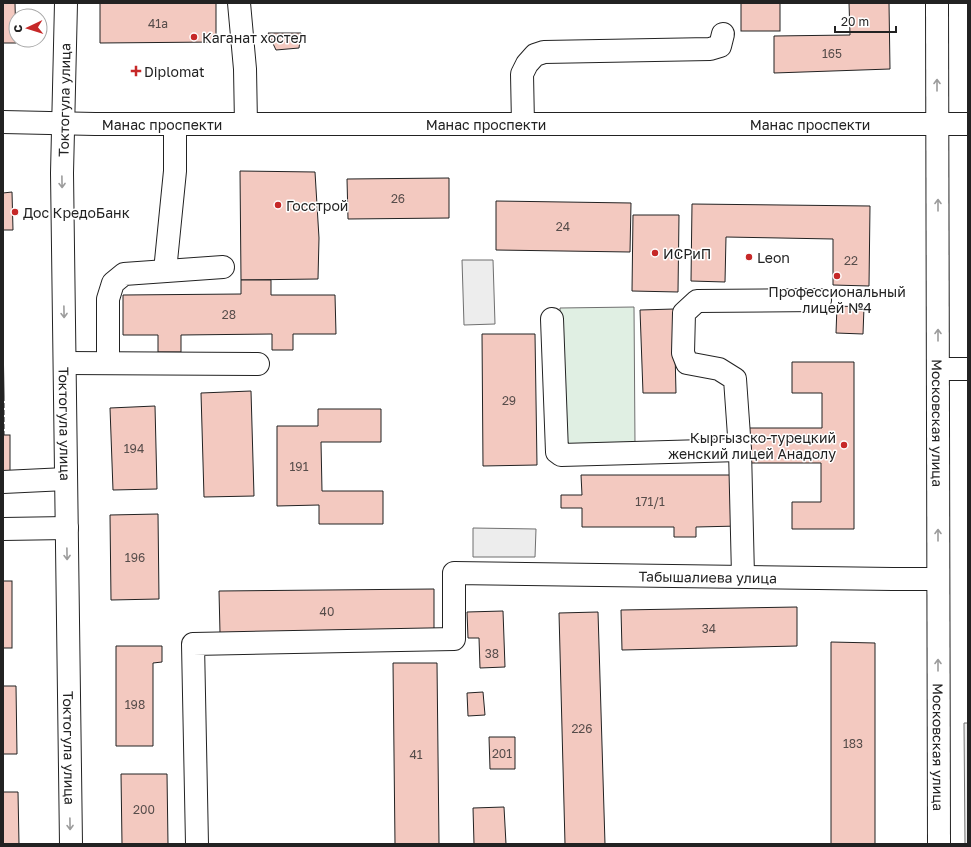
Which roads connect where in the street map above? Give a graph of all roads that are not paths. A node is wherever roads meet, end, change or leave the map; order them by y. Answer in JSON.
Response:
{"nodes":[{"id":1,"x":66,"y":3,"type":"edge"},
{"id":2,"x":239,"y":3,"type":"edge"},
{"id":3,"x":937,"y":3,"type":"edge"},
{"id":4,"x":723,"y":34,"type":"dead end"},
{"id":5,"x":3,"y":122,"type":"edge"},
{"id":6,"x":62,"y":124,"type":"junction"},
{"id":7,"x":174,"y":124,"type":"junction"},
{"id":8,"x":246,"y":124,"type":"junction"},
{"id":9,"x":523,"y":124,"type":"junction"},
{"id":10,"x":937,"y":124,"type":"junction"},
{"id":11,"x":968,"y":124,"type":"edge"},
{"id":12,"x":223,"y":267,"type":"dead end"},
{"id":13,"x":165,"y":271,"type":"junction"},
{"id":14,"x":820,"y":300,"type":"dead end"},
{"id":15,"x":552,"y":319,"type":"dead end"},
{"id":16,"x":65,"y":363,"type":"junction"},
{"id":17,"x":108,"y":363,"type":"junction"},
{"id":18,"x":258,"y":364,"type":"dead end"},
{"id":19,"x":938,"y":369,"type":"junction"},
{"id":20,"x":968,"y":369,"type":"edge"},
{"id":21,"x":740,"y":450,"type":"junction"},
{"id":22,"x":66,"y":479,"type":"junction"},
{"id":23,"x":3,"y":482,"type":"edge"},
{"id":24,"x":67,"y":528,"type":"junction"},
{"id":25,"x":3,"y":529,"type":"edge"},
{"id":26,"x":743,"y":576,"type":"junction"},
{"id":27,"x":938,"y":579,"type":"junction"},
{"id":28,"x":71,"y":844,"type":"edge"},
{"id":29,"x":197,"y":844,"type":"edge"},
{"id":30,"x":939,"y":844,"type":"edge"}],
"edges":[{"from":1,"to":6,"type":"main road","name":"Токтогула улица"},
{"from":2,"to":8,"type":"main road"},
{"from":10,"to":3,"type":"main road","name":"Московская улица","one_way":true},
{"from":4,"to":9,"type":"main road"},
{"from":5,"to":6,"type":"main road","name":"Манас проспекти"},
{"from":6,"to":7,"type":"main road","name":"Манас проспекти"},
{"from":6,"to":16,"type":"main road","name":"Токтогула улица","one_way":true},
{"from":7,"to":8,"type":"main road","name":"Манас проспекти"},
{"from":7,"to":13,"type":"main road"},
{"from":8,"to":9,"type":"main road","name":"Манас проспекти"},
{"from":9,"to":10,"type":"main road","name":"Манас проспекти"},
{"from":10,"to":11,"type":"main road","name":"Манас проспекти"},
{"from":19,"to":10,"type":"main road","name":"Московская улица","one_way":true},
{"from":12,"to":13,"type":"main road"},
{"from":13,"to":17,"type":"main road"},
{"from":14,"to":21,"type":"main road"},
{"from":15,"to":21,"type":"main road"},
{"from":16,"to":17,"type":"main road"},
{"from":16,"to":22,"type":"main road","name":"Токтогула улица"},
{"from":17,"to":18,"type":"main road"},
{"from":19,"to":20,"type":"main road"},
{"from":27,"to":19,"type":"main road","name":"Московская улица","one_way":true},
{"from":21,"to":26,"type":"main road"},
{"from":22,"to":23,"type":"main road"},
{"from":22,"to":24,"type":"main road","name":"Токтогула улица"},
{"from":24,"to":25,"type":"main road"},
{"from":24,"to":28,"type":"main road","name":"Токтогула улица","one_way":true},
{"from":26,"to":27,"type":"main road","name":"Табышалиева улица"},
{"from":26,"to":29,"type":"main road","name":"Табышалиева улица"},
{"from":30,"to":27,"type":"main road","name":"Московская улица","one_way":true}]}
